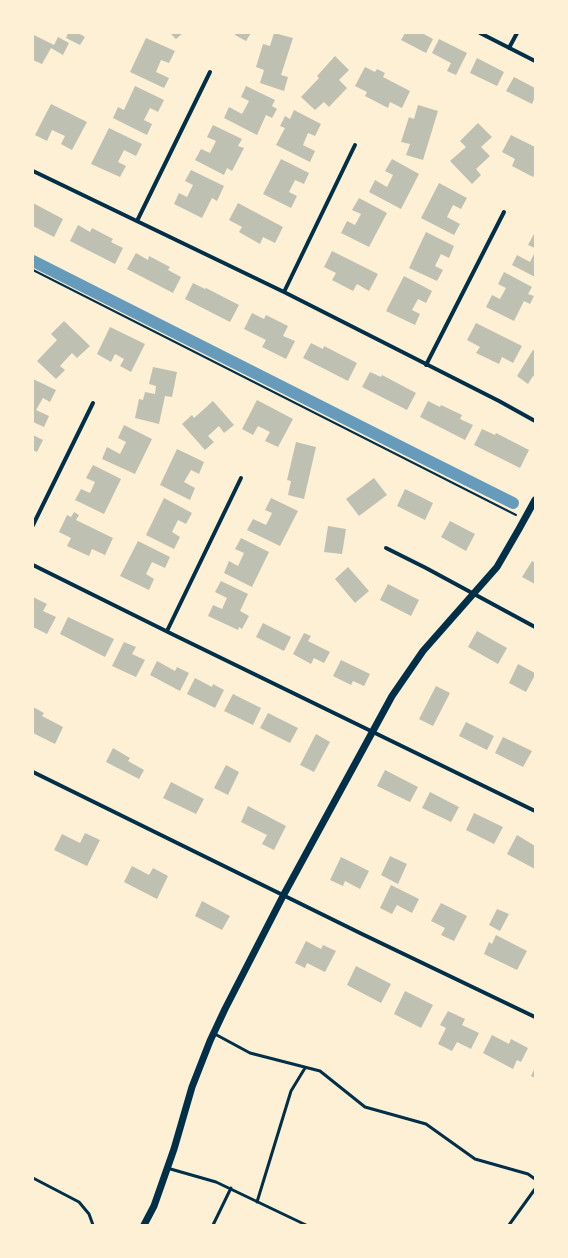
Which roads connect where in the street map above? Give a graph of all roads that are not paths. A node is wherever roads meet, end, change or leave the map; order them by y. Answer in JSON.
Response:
{"nodes":[{"id":1,"x":480,"y":33,"type":"edge"},
{"id":2,"x":517,"y":33,"type":"edge"},
{"id":3,"x":509,"y":48,"type":"junction"},
{"id":4,"x":535,"y":61,"type":"edge"},
{"id":5,"x":210,"y":72,"type":"dead end"},
{"id":6,"x":355,"y":145,"type":"dead end"},
{"id":7,"x":33,"y":171,"type":"edge"},
{"id":8,"x":504,"y":212,"type":"dead end"},
{"id":9,"x":137,"y":221,"type":"junction"},
{"id":10,"x":284,"y":292,"type":"junction"},
{"id":11,"x":426,"y":365,"type":"junction"},
{"id":12,"x":93,"y":403,"type":"dead end"},
{"id":13,"x":535,"y":421,"type":"edge"},
{"id":14,"x":241,"y":478,"type":"dead end"},
{"id":15,"x":535,"y":500,"type":"edge"},
{"id":16,"x":33,"y":525,"type":"edge"},
{"id":17,"x":386,"y":548,"type":"dead end"},
{"id":18,"x":33,"y":565,"type":"edge"},
{"id":19,"x":474,"y":594,"type":"junction"},
{"id":20,"x":535,"y":627,"type":"edge"},
{"id":21,"x":167,"y":631,"type":"junction"},
{"id":22,"x":372,"y":732,"type":"junction"},
{"id":23,"x":33,"y":772,"type":"edge"},
{"id":24,"x":535,"y":811,"type":"edge"},
{"id":25,"x":284,"y":896,"type":"junction"},
{"id":26,"x":535,"y":1017,"type":"edge"},
{"id":27,"x":213,"y":1033,"type":"junction"},
{"id":28,"x":305,"y":1068,"type":"junction"},
{"id":29,"x":167,"y":1168,"type":"junction"},
{"id":30,"x":33,"y":1178,"type":"edge"},
{"id":31,"x":535,"y":1179,"type":"edge"},
{"id":32,"x":231,"y":1188,"type":"junction"},
{"id":33,"x":535,"y":1189,"type":"edge"},
{"id":34,"x":257,"y":1202,"type":"junction"},
{"id":35,"x":93,"y":1225,"type":"edge"},
{"id":36,"x":144,"y":1225,"type":"edge"},
{"id":37,"x":213,"y":1225,"type":"edge"},
{"id":38,"x":306,"y":1225,"type":"edge"},
{"id":39,"x":509,"y":1225,"type":"edge"}],
"edges":[{"from":1,"to":3,"type":"street"},
{"from":2,"to":3,"type":"street"},
{"from":3,"to":4,"type":"street"},
{"from":5,"to":9,"type":"street"},
{"from":6,"to":10,"type":"street"},
{"from":7,"to":9,"type":"street"},
{"from":8,"to":11,"type":"street"},
{"from":9,"to":10,"type":"street"},
{"from":10,"to":11,"type":"street"},
{"from":11,"to":13,"type":"street"},
{"from":12,"to":16,"type":"street"},
{"from":14,"to":21,"type":"street"},
{"from":15,"to":19,"type":"street"},
{"from":17,"to":19,"type":"street"},
{"from":18,"to":21,"type":"street"},
{"from":19,"to":20,"type":"street"},
{"from":19,"to":22,"type":"street"},
{"from":21,"to":22,"type":"street"},
{"from":22,"to":24,"type":"street"},
{"from":22,"to":25,"type":"street"},
{"from":23,"to":25,"type":"street"},
{"from":25,"to":26,"type":"street"},
{"from":25,"to":27,"type":"street"},
{"from":27,"to":28,"type":"lane"},
{"from":27,"to":29,"type":"street"},
{"from":28,"to":31,"type":"lane"},
{"from":28,"to":34,"type":"lane"},
{"from":29,"to":32,"type":"lane"},
{"from":29,"to":36,"type":"street"},
{"from":30,"to":35,"type":"lane"},
{"from":32,"to":34,"type":"lane"},
{"from":32,"to":37,"type":"lane"},
{"from":33,"to":39,"type":"lane"},
{"from":34,"to":38,"type":"lane"}]}
